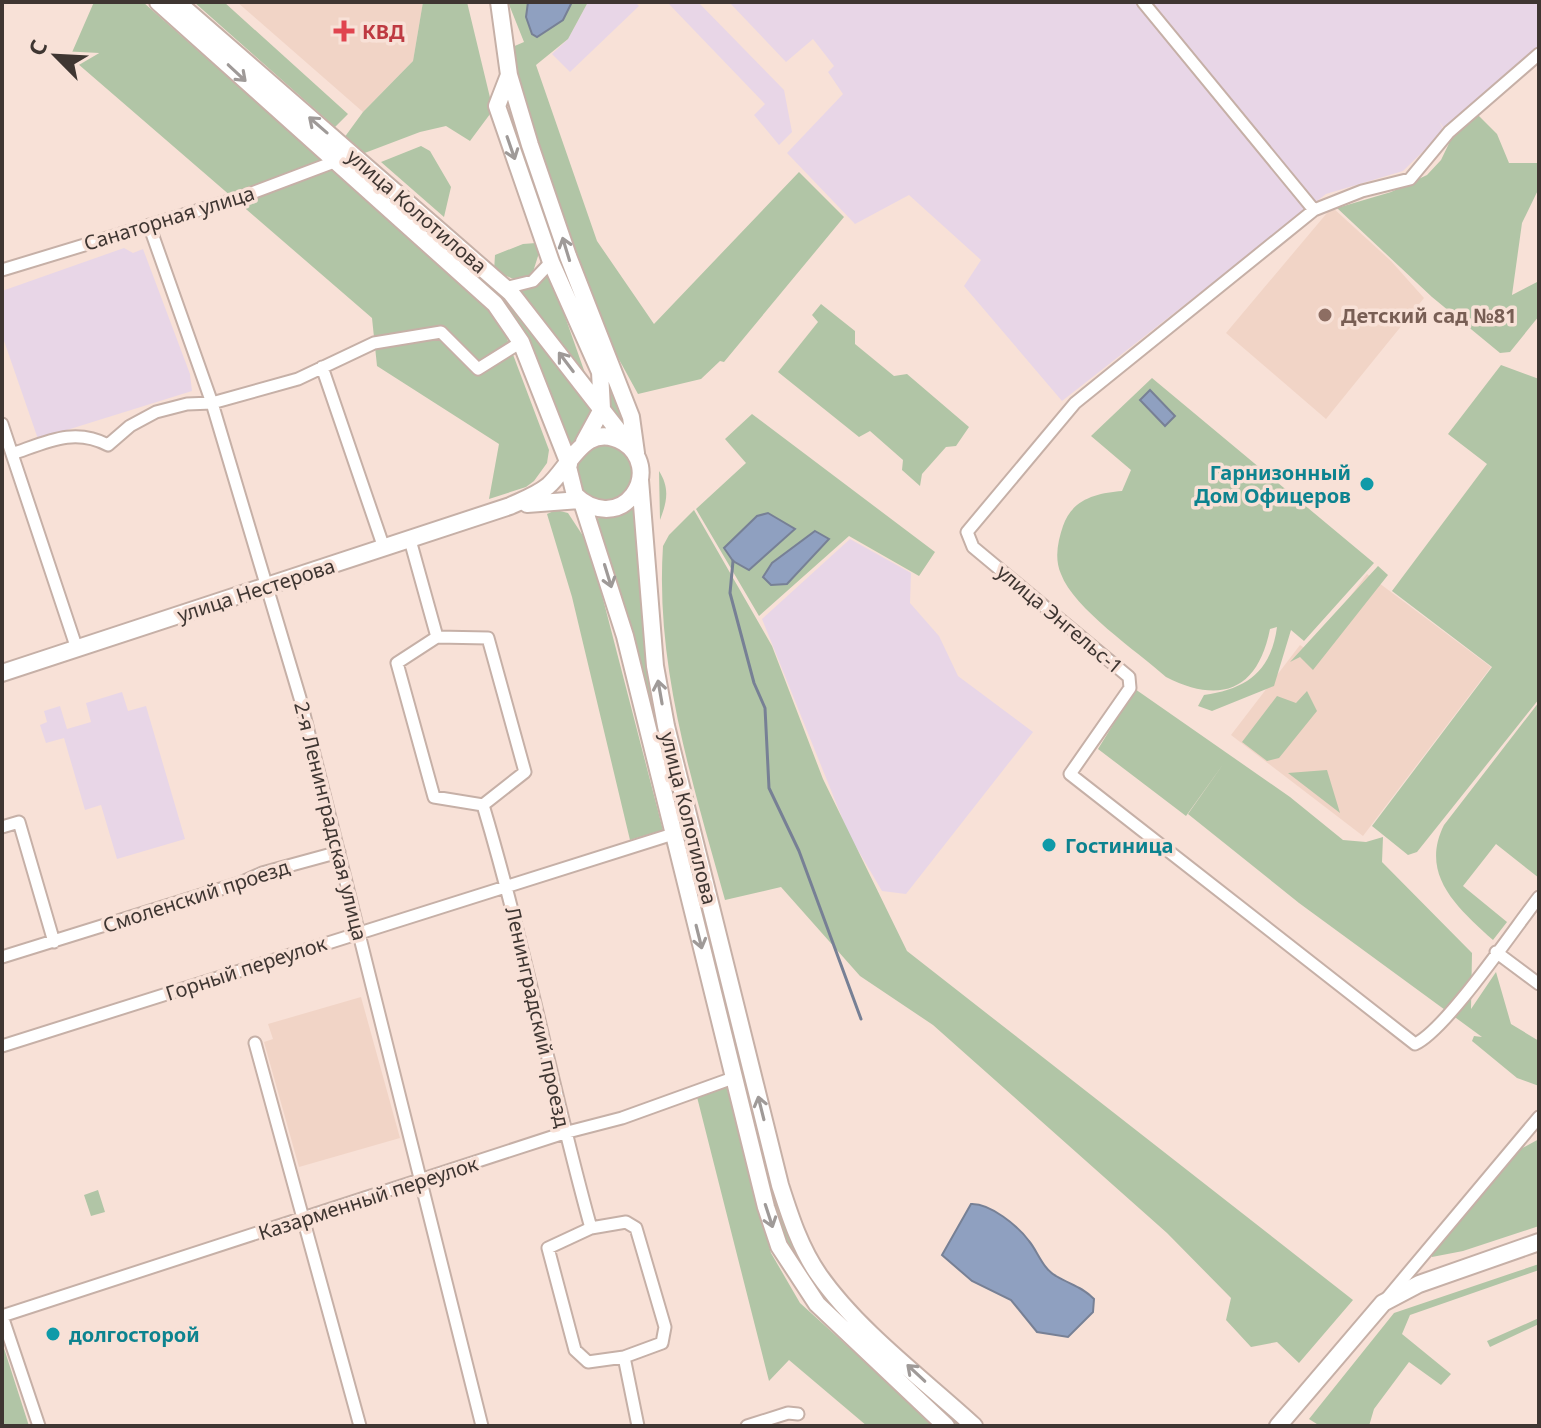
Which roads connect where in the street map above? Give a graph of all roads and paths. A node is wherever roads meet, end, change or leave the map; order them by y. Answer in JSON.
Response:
{"nodes":[{"id":1,"x":158,"y":2,"type":"edge"},
{"id":2,"x":177,"y":2,"type":"edge"},
{"id":3,"x":499,"y":2,"type":"edge"},
{"id":4,"x":1143,"y":2,"type":"edge"},
{"id":5,"x":1539,"y":54,"type":"edge"},
{"id":6,"x":509,"y":75,"type":"junction"},
{"id":7,"x":334,"y":162,"type":"junction"},
{"id":8,"x":1314,"y":210,"type":"junction"},
{"id":9,"x":149,"y":225,"type":"junction"},
{"id":10,"x":551,"y":262,"type":"junction"},
{"id":11,"x":2,"y":270,"type":"edge"},
{"id":12,"x":505,"y":288,"type":"junction"},
{"id":13,"x":521,"y":342,"type":"junction"},
{"id":14,"x":322,"y":367,"type":"junction"},
{"id":15,"x":212,"y":403,"type":"junction"},
{"id":16,"x":602,"y":409,"type":"junction"},
{"id":17,"x":2,"y":424,"type":"edge"},
{"id":18,"x":583,"y":443,"type":"junction"},
{"id":19,"x":633,"y":451,"type":"junction"},
{"id":20,"x":12,"y":454,"type":"junction"},
{"id":21,"x":568,"y":466,"type":"junction"},
{"id":22,"x":640,"y":480,"type":"junction"},
{"id":23,"x":581,"y":501,"type":"junction"},
{"id":24,"x":510,"y":506,"type":"junction"},
{"id":25,"x":410,"y":540,"type":"junction"},
{"id":26,"x":384,"y":548,"type":"junction"},
{"id":27,"x":268,"y":585,"type":"junction"},
{"id":28,"x":437,"y":637,"type":"junction"},
{"id":29,"x":77,"y":649,"type":"junction"},
{"id":30,"x":2,"y":673,"type":"edge"},
{"id":31,"x":483,"y":805,"type":"junction"},
{"id":32,"x":2,"y":827,"type":"edge"},
{"id":33,"x":673,"y":834,"type":"junction"},
{"id":34,"x":339,"y":852,"type":"junction"},
{"id":35,"x":508,"y":888,"type":"junction"},
{"id":36,"x":1539,"y":897,"type":"edge"},
{"id":37,"x":360,"y":932,"type":"junction"},
{"id":38,"x":54,"y":942,"type":"junction"},
{"id":39,"x":1496,"y":952,"type":"junction"},
{"id":40,"x":2,"y":957,"type":"edge"},
{"id":41,"x":1539,"y":984,"type":"edge"},
{"id":42,"x":255,"y":1043,"type":"dead end"},
{"id":43,"x":2,"y":1046,"type":"edge"},
{"id":44,"x":733,"y":1078,"type":"junction"},
{"id":45,"x":1539,"y":1117,"type":"edge"},
{"id":46,"x":564,"y":1133,"type":"junction"},
{"id":47,"x":772,"y":1150,"type":"junction"},
{"id":48,"x":753,"y":1155,"type":"junction"},
{"id":49,"x":422,"y":1181,"type":"junction"},
{"id":50,"x":303,"y":1220,"type":"junction"},
{"id":51,"x":591,"y":1228,"type":"junction"},
{"id":52,"x":1539,"y":1242,"type":"edge"},
{"id":53,"x":1383,"y":1303,"type":"junction"},
{"id":54,"x":2,"y":1316,"type":"edge"},
{"id":55,"x":624,"y":1357,"type":"junction"},
{"id":56,"x":798,"y":1414,"type":"dead end"},
{"id":57,"x":39,"y":1426,"type":"edge"},
{"id":58,"x":360,"y":1426,"type":"edge"},
{"id":59,"x":482,"y":1426,"type":"edge"},
{"id":60,"x":638,"y":1426,"type":"edge"},
{"id":61,"x":747,"y":1426,"type":"edge"},
{"id":62,"x":946,"y":1426,"type":"edge"},
{"id":63,"x":974,"y":1426,"type":"edge"},
{"id":64,"x":1278,"y":1426,"type":"edge"}],
"edges":[{"from":1,"to":7,"type":"main road","name":"улица Колотилова","one_way":true},
{"from":12,"to":2,"type":"main road","name":"улица Колотилова","one_way":true},
{"from":3,"to":6,"type":"main road"},
{"from":4,"to":8,"type":"street"},
{"from":5,"to":8,"type":"street","name":"улица Энгельс-1"},
{"from":6,"to":10,"type":"main road","one_way":true},
{"from":19,"to":6,"type":"main road","one_way":true},
{"from":7,"to":9,"type":"street","name":"Санаторная улица"},
{"from":7,"to":13,"type":"main road","name":"улица Колотилова"},
{"from":8,"to":39,"type":"street","name":"улица Энгельс-1"},
{"from":9,"to":11,"type":"street","name":"Санаторная улица"},
{"from":9,"to":15,"type":"street","name":"2-я Ленинградская улица"},
{"from":10,"to":12,"type":"street"},
{"from":10,"to":16,"type":"main road"},
{"from":16,"to":12,"type":"main road","name":"улица Колотилова","one_way":true},
{"from":13,"to":14,"type":"street"},
{"from":13,"to":21,"type":"main road","name":"улица Колотилова"},
{"from":14,"to":15,"type":"street"},
{"from":14,"to":26,"type":"street"},
{"from":15,"to":20,"type":"street"},
{"from":15,"to":27,"type":"street","name":"2-я Ленинградская улица"},
{"from":16,"to":18,"type":"main road"},
{"from":16,"to":19,"type":"main road","name":"улица Колотилова"},
{"from":17,"to":20,"type":"street"},
{"from":18,"to":19,"type":"main road"},
{"from":18,"to":21,"type":"main road"},
{"from":19,"to":22,"type":"main road","name":"улица Колотилова"},
{"from":20,"to":29,"type":"street"},
{"from":21,"to":23,"type":"main road","name":"улица Колотилова"},
{"from":21,"to":24,"type":"main road","name":"улица Нестерова"},
{"from":22,"to":23,"type":"main road"},
{"from":47,"to":22,"type":"main road","name":"улица Колотилова","one_way":true},
{"from":23,"to":24,"type":"main road","name":"улица Нестерова"},
{"from":23,"to":33,"type":"main road","name":"улица Колотилова","one_way":true},
{"from":24,"to":25,"type":"main road","name":"улица Нестерова"},
{"from":25,"to":26,"type":"main road","name":"улица Нестерова"},
{"from":25,"to":28,"type":"street"},
{"from":26,"to":27,"type":"main road","name":"улица Нестерова"},
{"from":27,"to":29,"type":"main road","name":"улица Нестерова"},
{"from":27,"to":34,"type":"street","name":"2-я Ленинградская улица"},
{"from":28,"to":31,"type":"street"},
{"from":28,"to":31,"type":"street"},
{"from":29,"to":30,"type":"main road","name":"улица Нестерова"},
{"from":31,"to":35,"type":"street","name":"Ленинградский проезд"},
{"from":32,"to":38,"type":"street"},
{"from":33,"to":35,"type":"street","name":"Горный переулок"},
{"from":33,"to":44,"type":"main road","name":"улица Колотилова","one_way":true},
{"from":34,"to":37,"type":"street","name":"2-я Ленинградская улица"},
{"from":34,"to":38,"type":"street","name":"Смоленский проезд"},
{"from":35,"to":37,"type":"street","name":"Горный переулок"},
{"from":35,"to":46,"type":"street","name":"Ленинградский проезд"},
{"from":36,"to":39,"type":"street","name":"улица Энгельс-1"},
{"from":37,"to":43,"type":"street","name":"Горный переулок"},
{"from":37,"to":49,"type":"street","name":"2-я Ленинградская улица"},
{"from":38,"to":40,"type":"street","name":"Смоленский проезд"},
{"from":39,"to":41,"type":"street"},
{"from":42,"to":50,"type":"street"},
{"from":44,"to":46,"type":"street","name":"Казарменный переулок"},
{"from":44,"to":48,"type":"main road","name":"улица Колотилова"},
{"from":45,"to":53,"type":"street"},
{"from":46,"to":49,"type":"street","name":"Казарменный переулок"},
{"from":46,"to":51,"type":"street","name":"Ленинградский проезд"},
{"from":47,"to":48,"type":"main road"},
{"from":63,"to":47,"type":"main road","name":"улица Колотилова","one_way":true},
{"from":48,"to":62,"type":"main road","name":"улица Колотилова","one_way":true},
{"from":49,"to":50,"type":"street","name":"Казарменный переулок"},
{"from":49,"to":59,"type":"street","name":"2-я Ленинградская улица"},
{"from":50,"to":54,"type":"street","name":"Казарменный переулок"},
{"from":50,"to":58,"type":"street"},
{"from":51,"to":55,"type":"street"},
{"from":51,"to":55,"type":"street"},
{"from":52,"to":53,"type":"main road"},
{"from":53,"to":64,"type":"main road"},
{"from":54,"to":57,"type":"street"},
{"from":55,"to":60,"type":"street"},
{"from":56,"to":61,"type":"street"}]}
